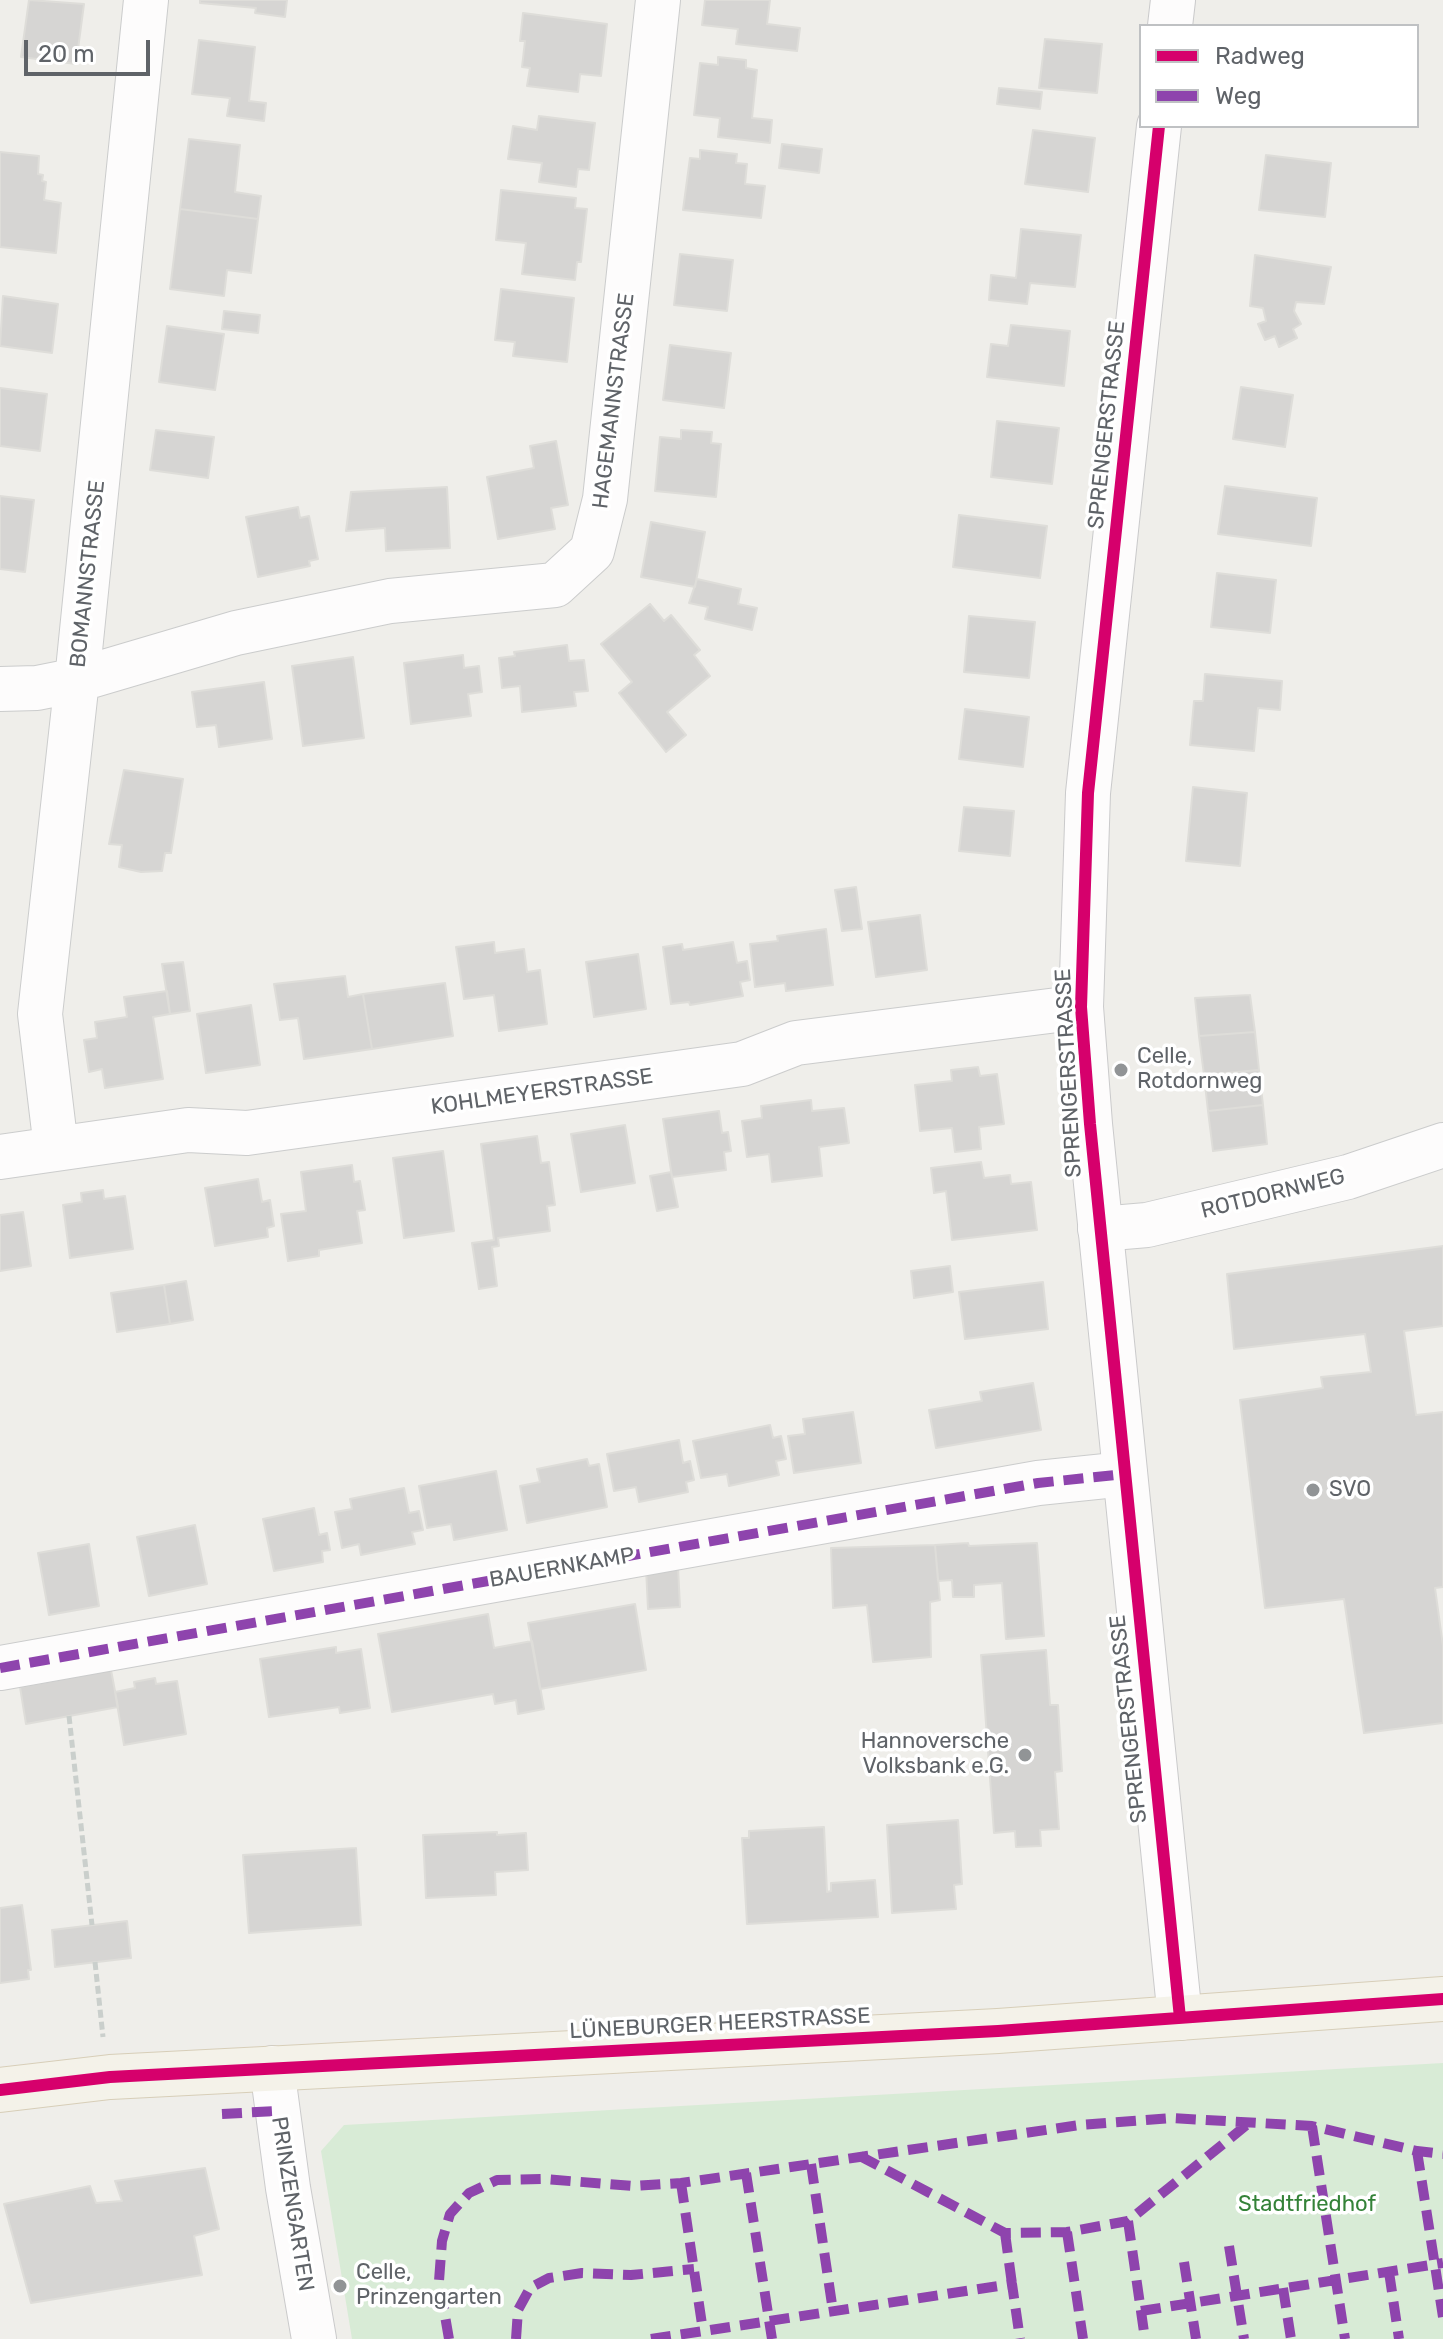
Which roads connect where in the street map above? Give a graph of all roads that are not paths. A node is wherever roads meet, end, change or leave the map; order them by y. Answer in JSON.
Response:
{"nodes":[{"id":1,"x":146,"y":0,"type":"edge"},
{"id":2,"x":658,"y":0,"type":"edge"},
{"id":3,"x":1173,"y":0,"type":"edge"},
{"id":4,"x":1170,"y":24,"type":"edge"},
{"id":5,"x":1159,"y":128,"type":"edge"},
{"id":6,"x":77,"y":680,"type":"junction"},
{"id":7,"x":0,"y":689,"type":"edge"},
{"id":8,"x":1081,"y":1007,"type":"junction"},
{"id":9,"x":1443,"y":1145,"type":"edge"},
{"id":10,"x":56,"y":1148,"type":"junction"},
{"id":11,"x":0,"y":1157,"type":"edge"},
{"id":12,"x":1100,"y":1229,"type":"junction"},
{"id":13,"x":1125,"y":1474,"type":"junction"},
{"id":14,"x":0,"y":1668,"type":"edge"},
{"id":15,"x":1443,"y":1999,"type":"edge"},
{"id":16,"x":1180,"y":2018,"type":"junction"},
{"id":17,"x":272,"y":2068,"type":"junction"},
{"id":18,"x":0,"y":2090,"type":"edge"},
{"id":19,"x":314,"y":2339,"type":"edge"}],
"edges":[{"from":1,"to":6,"type":"street","name":"BOMANNSTRASSE"},
{"from":2,"to":6,"type":"street","name":"HAGEMANNSTRASSE"},
{"from":3,"to":4,"type":"street"},
{"from":5,"to":8,"type":"street","name":"SPRENGERSTRASSE"},
{"from":6,"to":7,"type":"street","name":"HAGEMANNSTRASSE"},
{"from":6,"to":10,"type":"street","name":"BOMANNSTRASSE"},
{"from":8,"to":10,"type":"street","name":"KOHLMEYERSTRASSE"},
{"from":8,"to":12,"type":"street","name":"SPRENGERSTRASSE"},
{"from":9,"to":12,"type":"street","name":"ROTDORNWEG"},
{"from":10,"to":11,"type":"street","name":"KOHLMEYERSTRASSE"},
{"from":12,"to":13,"type":"street","name":"SPRENGERSTRASSE"},
{"from":13,"to":14,"type":"street","name":"BAUERNKAMP"},
{"from":13,"to":16,"type":"street","name":"SPRENGERSTRASSE"},
{"from":15,"to":16,"type":"main road","name":"LÜNEBURGER HEERSTRASSE"},
{"from":16,"to":17,"type":"main road","name":"LÜNEBURGER HEERSTRASSE"},
{"from":17,"to":18,"type":"main road","name":"LÜNEBURGER HEERSTRASSE"},
{"from":17,"to":19,"type":"street","name":"PRINZENGARTEN"}]}
